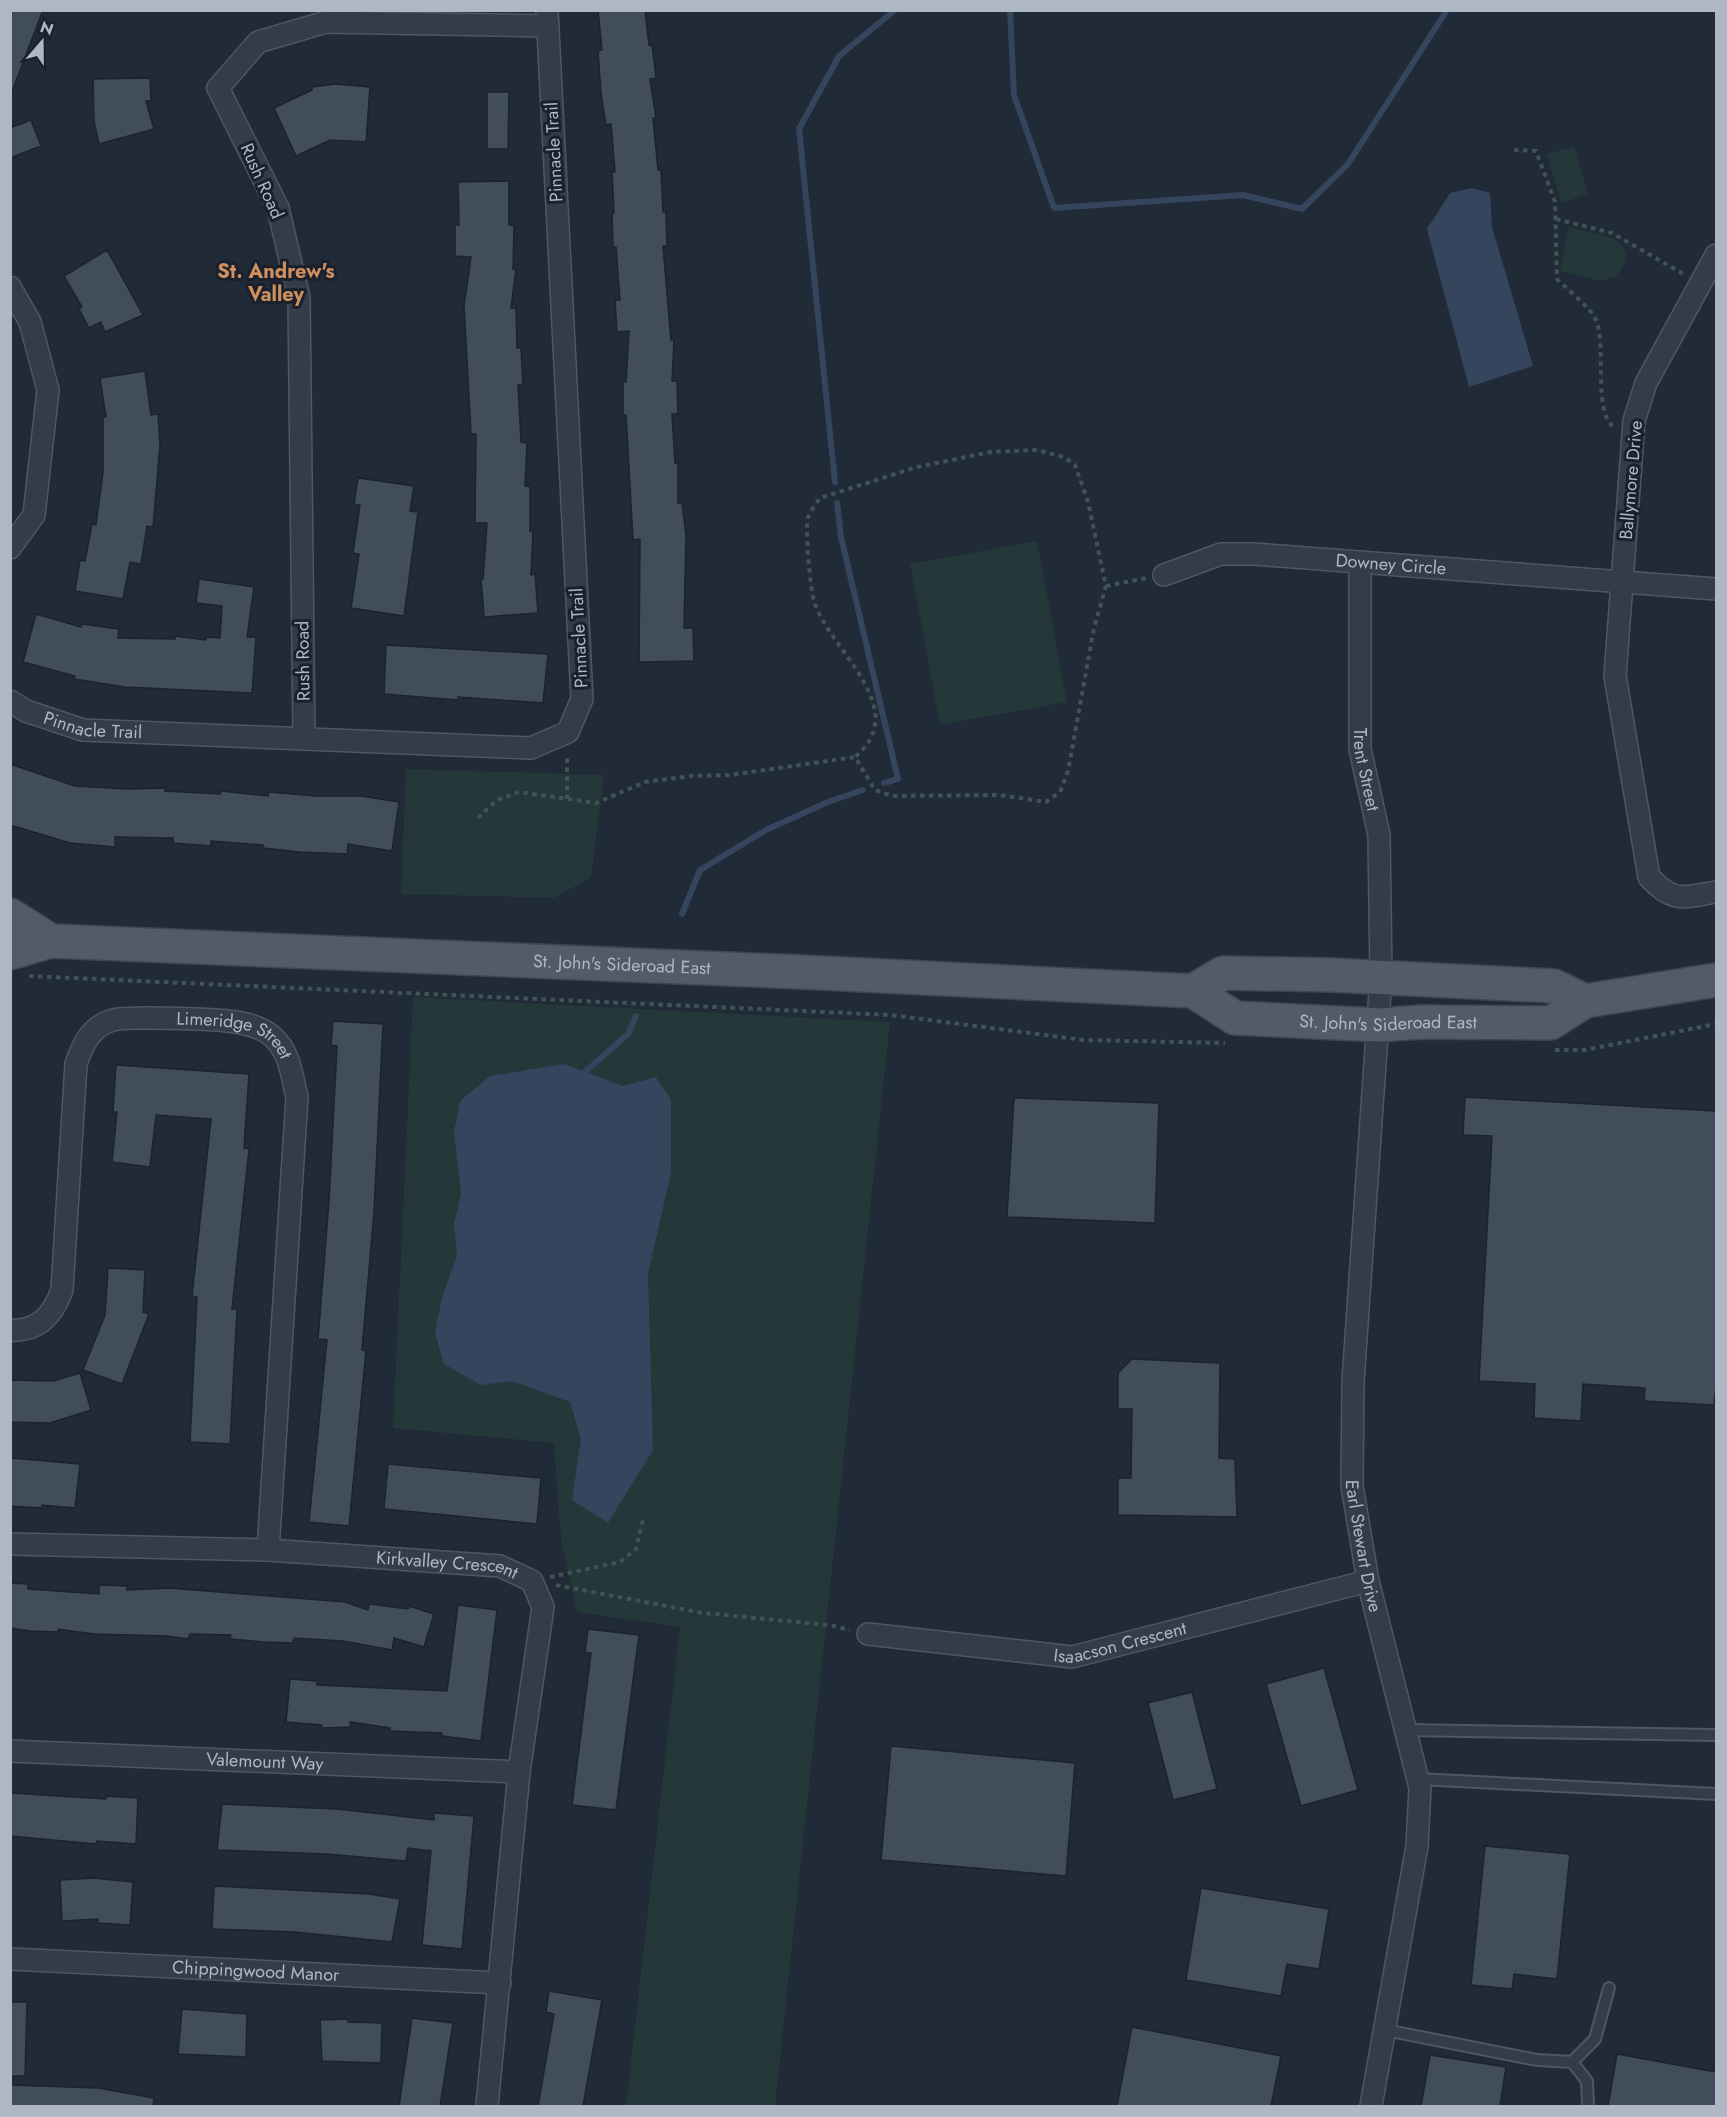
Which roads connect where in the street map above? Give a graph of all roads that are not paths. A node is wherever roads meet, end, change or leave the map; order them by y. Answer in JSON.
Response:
{"nodes":[{"id":1,"x":547,"y":18,"type":"edge"},
{"id":2,"x":1716,"y":255,"type":"edge"},
{"id":3,"x":10,"y":287,"type":"edge"},
{"id":4,"x":10,"y":548,"type":"edge"},
{"id":5,"x":1360,"y":562,"type":"junction"},
{"id":6,"x":1164,"y":575,"type":"road end"},
{"id":7,"x":1622,"y":581,"type":"junction"},
{"id":8,"x":1716,"y":589,"type":"edge"},
{"id":9,"x":10,"y":701,"type":"edge"},
{"id":10,"x":304,"y":739,"type":"junction"},
{"id":11,"x":1716,"y":892,"type":"edge"},
{"id":12,"x":10,"y":915,"type":"edge"},
{"id":13,"x":51,"y":940,"type":"junction"},
{"id":14,"x":16,"y":964,"type":"edge"},
{"id":15,"x":1381,"y":977,"type":"junction"},
{"id":16,"x":1716,"y":980,"type":"edge"},
{"id":17,"x":1193,"y":991,"type":"junction"},
{"id":18,"x":1585,"y":1001,"type":"junction"},
{"id":19,"x":1379,"y":1025,"type":"junction"},
{"id":20,"x":10,"y":1330,"type":"edge"},
{"id":21,"x":10,"y":1544,"type":"edge"},
{"id":22,"x":268,"y":1550,"type":"junction"},
{"id":23,"x":1368,"y":1581,"type":"junction"},
{"id":24,"x":868,"y":1634,"type":"road end"},
{"id":25,"x":1406,"y":1730,"type":"junction"},
{"id":26,"x":1716,"y":1735,"type":"edge"},
{"id":27,"x":10,"y":1751,"type":"edge"},
{"id":28,"x":519,"y":1772,"type":"junction"},
{"id":29,"x":1418,"y":1779,"type":"junction"},
{"id":30,"x":1716,"y":1794,"type":"edge"},
{"id":31,"x":10,"y":1959,"type":"edge"},
{"id":32,"x":500,"y":1983,"type":"junction"},
{"id":33,"x":1609,"y":1988,"type":"dead end"},
{"id":34,"x":1385,"y":2030,"type":"junction"},
{"id":35,"x":1572,"y":2062,"type":"junction"},
{"id":36,"x":487,"y":2106,"type":"edge"},
{"id":37,"x":1371,"y":2106,"type":"edge"},
{"id":38,"x":1587,"y":2106,"type":"edge"}],
"edges":[{"from":1,"to":10,"type":"street","name":"Pinnacle Trail"},
{"from":1,"to":10,"type":"street","name":"Rush Road"},
{"from":2,"to":7,"type":"street","name":"Ballymore Drive"},
{"from":3,"to":4,"type":"street"},
{"from":5,"to":6,"type":"street","name":"Downey Circle"},
{"from":5,"to":7,"type":"street","name":"Downey Circle"},
{"from":5,"to":15,"type":"street","name":"Trent Street"},
{"from":7,"to":8,"type":"street","name":"Downey Circle"},
{"from":7,"to":11,"type":"street"},
{"from":9,"to":10,"type":"street","name":"Pinnacle Trail"},
{"from":12,"to":13,"type":"main road","name":"St. John's Sideroad East"},
{"from":13,"to":14,"type":"main road","name":"St. John's Sideroad East"},
{"from":13,"to":17,"type":"main road","name":"St. John's Sideroad East"},
{"from":15,"to":17,"type":"main road"},
{"from":15,"to":18,"type":"main road"},
{"from":15,"to":19,"type":"street","name":"Earl Stewart Drive"},
{"from":16,"to":18,"type":"main road","name":"St. John's Sideroad East"},
{"from":17,"to":19,"type":"main road","name":"St. John's Sideroad East"},
{"from":18,"to":19,"type":"main road","name":"St. John's Sideroad East"},
{"from":19,"to":23,"type":"street","name":"Earl Stewart Drive"},
{"from":20,"to":22,"type":"street","name":"Limeridge Street"},
{"from":21,"to":22,"type":"street","name":"Kirkvalley Crescent"},
{"from":22,"to":28,"type":"street","name":"Kirkvalley Crescent"},
{"from":23,"to":24,"type":"street","name":"Isaacson Crescent"},
{"from":23,"to":25,"type":"street","name":"Earl Stewart Drive"},
{"from":25,"to":26,"type":"lane"},
{"from":25,"to":29,"type":"street","name":"Earl Stewart Drive"},
{"from":27,"to":28,"type":"street","name":"Valemount Way"},
{"from":28,"to":32,"type":"street","name":"Kirkvalley Crescent"},
{"from":29,"to":30,"type":"lane"},
{"from":29,"to":34,"type":"street","name":"Earl Stewart Drive"},
{"from":31,"to":32,"type":"street","name":"Chippingwood Manor"},
{"from":32,"to":36,"type":"street","name":"Kirkvalley Crescent"},
{"from":33,"to":35,"type":"lane"},
{"from":34,"to":35,"type":"lane"},
{"from":34,"to":37,"type":"street","name":"Earl Stewart Drive"},
{"from":35,"to":38,"type":"lane"}]}
